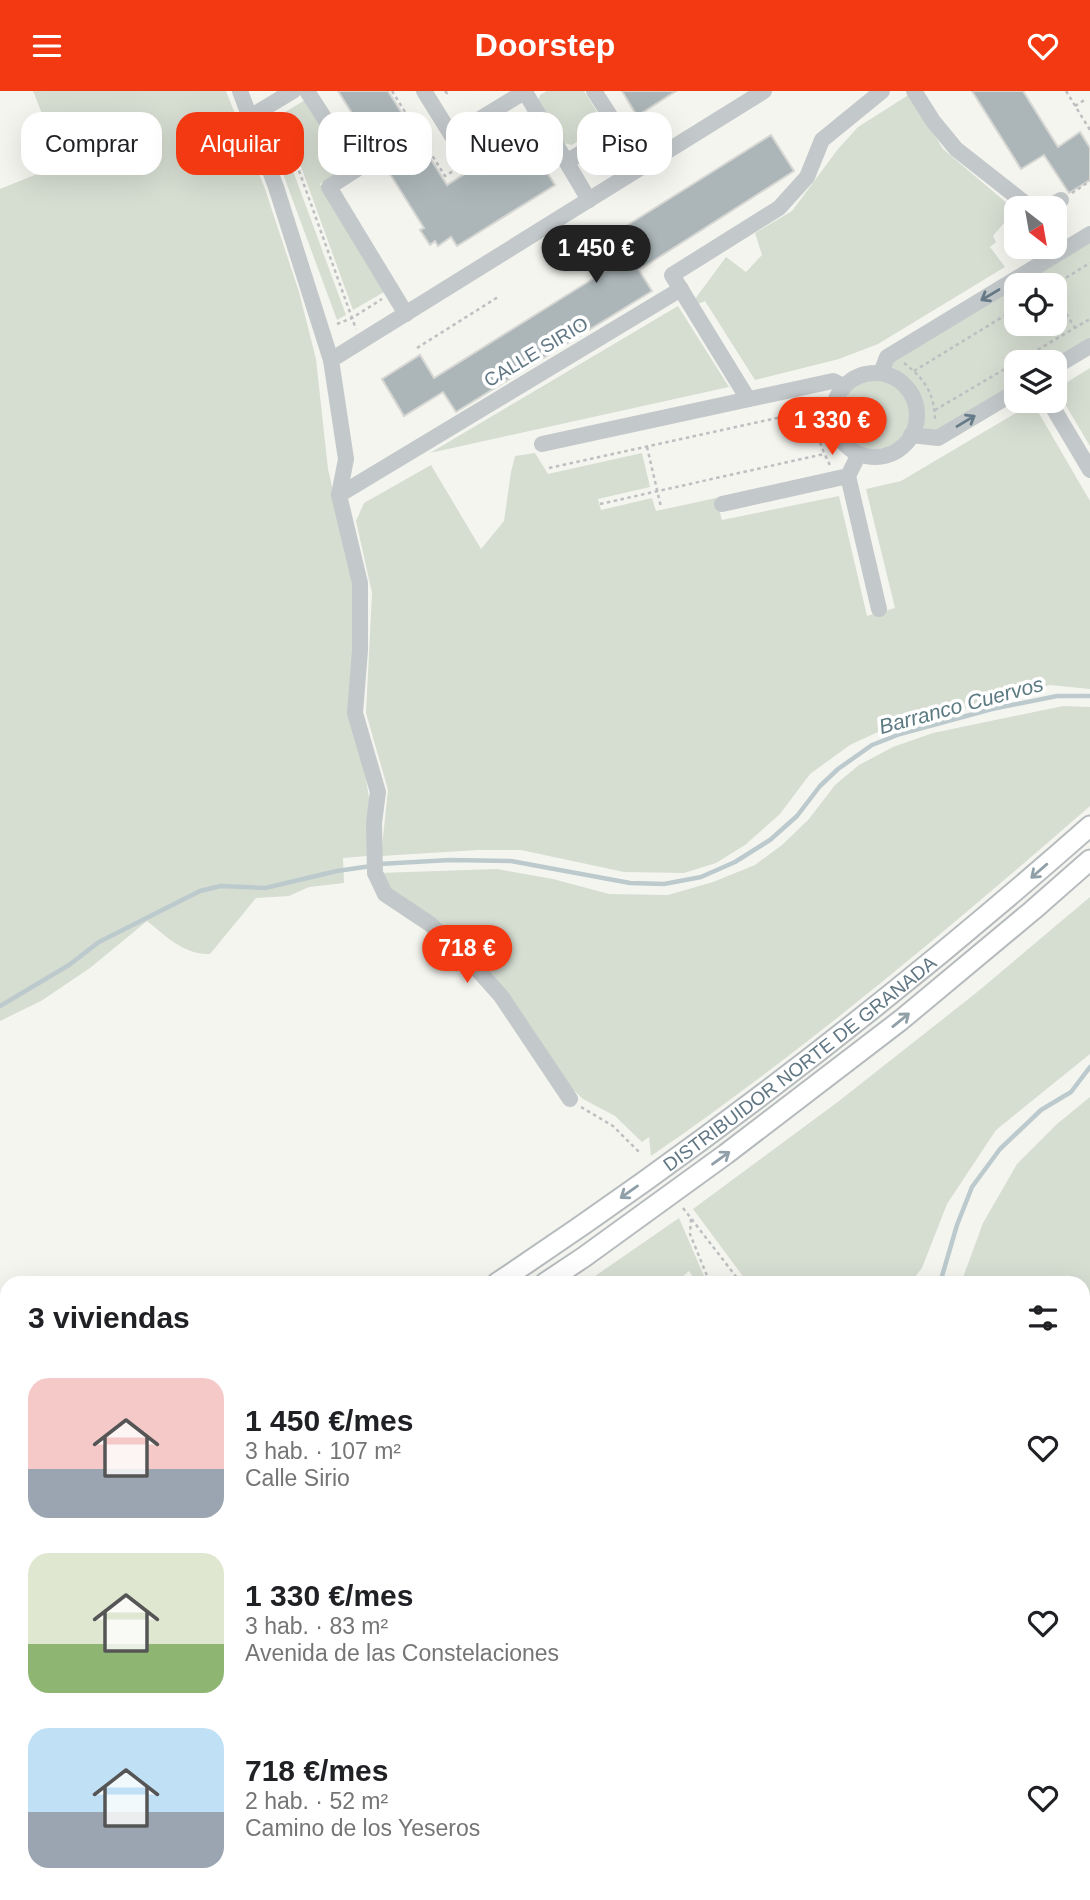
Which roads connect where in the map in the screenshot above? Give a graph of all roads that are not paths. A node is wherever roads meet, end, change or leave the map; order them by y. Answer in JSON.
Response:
{"nodes":[{"id":1,"x":240,"y":91,"type":"edge"},
{"id":2,"x":293,"y":91,"type":"edge"},
{"id":3,"x":307,"y":91,"type":"edge"},
{"id":4,"x":424,"y":91,"type":"edge"},
{"id":5,"x":526,"y":91,"type":"edge"},
{"id":6,"x":594,"y":91,"type":"edge"},
{"id":7,"x":764,"y":91,"type":"edge"},
{"id":8,"x":881,"y":91,"type":"edge"},
{"id":9,"x":914,"y":91,"type":"edge"},
{"id":10,"x":248,"y":112,"type":"edge"},
{"id":11,"x":258,"y":112,"type":"edge"},
{"id":12,"x":607,"y":112,"type":"edge"},
{"id":13,"x":672,"y":149,"type":"edge"},
{"id":14,"x":577,"y":155,"type":"edge"},
{"id":15,"x":568,"y":161,"type":"junction"},
{"id":16,"x":272,"y":175,"type":"edge"},
{"id":17,"x":630,"y":175,"type":"edge"},
{"id":18,"x":1016,"y":196,"type":"edge"},
{"id":19,"x":589,"y":200,"type":"junction"},
{"id":20,"x":1090,"y":234,"type":"edge"},
{"id":21,"x":681,"y":289,"type":"junction"},
{"id":22,"x":406,"y":314,"type":"junction"},
{"id":23,"x":1090,"y":346,"type":"edge"},
{"id":24,"x":331,"y":360,"type":"junction"},
{"id":25,"x":1067,"y":360,"type":"edge"},
{"id":26,"x":881,"y":373,"type":"junction"},
{"id":27,"x":844,"y":386,"type":"junction"},
{"id":28,"x":748,"y":399,"type":"junction"},
{"id":29,"x":1004,"y":399,"type":"edge"},
{"id":30,"x":1056,"y":413,"type":"edge"},
{"id":31,"x":911,"y":435,"type":"junction"},
{"id":32,"x":542,"y":444,"type":"dead end"},
{"id":33,"x":859,"y":454,"type":"junction"},
{"id":34,"x":1090,"y":470,"type":"edge"},
{"id":35,"x":848,"y":476,"type":"junction"},
{"id":36,"x":339,"y":495,"type":"junction"},
{"id":37,"x":722,"y":504,"type":"dead end"},
{"id":38,"x":879,"y":609,"type":"dead end"},
{"id":39,"x":1090,"y":826,"type":"edge"},
{"id":40,"x":1090,"y":860,"type":"edge"},
{"id":41,"x":569,"y":1099,"type":"road end"},
{"id":42,"x":507,"y":1276,"type":"edge"},
{"id":43,"x":556,"y":1276,"type":"edge"}],
"edges":[{"from":1,"to":10,"type":"street"},
{"from":2,"to":11,"type":"street"},
{"from":3,"to":22,"type":"street"},
{"from":4,"to":5,"type":"street"},
{"from":5,"to":15,"type":"street"},
{"from":6,"to":12,"type":"street"},
{"from":7,"to":13,"type":"street"},
{"from":8,"to":21,"type":"street"},
{"from":9,"to":18,"type":"street"},
{"from":14,"to":15,"type":"street"},
{"from":15,"to":19,"type":"street"},
{"from":16,"to":24,"type":"street"},
{"from":17,"to":19,"type":"street"},
{"from":19,"to":22,"type":"street"},
{"from":20,"to":26,"type":"street","one_way":true},
{"from":21,"to":28,"type":"street"},
{"from":21,"to":36,"type":"street","name":"CALLE SIRIO"},
{"from":22,"to":24,"type":"street"},
{"from":23,"to":25,"type":"street"},
{"from":24,"to":36,"type":"street"},
{"from":26,"to":27,"type":"street"},
{"from":26,"to":31,"type":"street"},
{"from":27,"to":28,"type":"street"},
{"from":27,"to":33,"type":"street"},
{"from":28,"to":32,"type":"street"},
{"from":31,"to":29,"type":"street","one_way":true},
{"from":30,"to":34,"type":"street"},
{"from":31,"to":33,"type":"street"},
{"from":33,"to":35,"type":"street"},
{"from":35,"to":37,"type":"street"},
{"from":35,"to":38,"type":"street"},
{"from":36,"to":41,"type":"street"},
{"from":39,"to":42,"type":"main road","name":"DISTRIBUIDOR NORTE DE GRANADA","one_way":true},
{"from":43,"to":40,"type":"main road","name":"DISTRIBUIDOR NORTE DE GRANADA","one_way":true}]}
